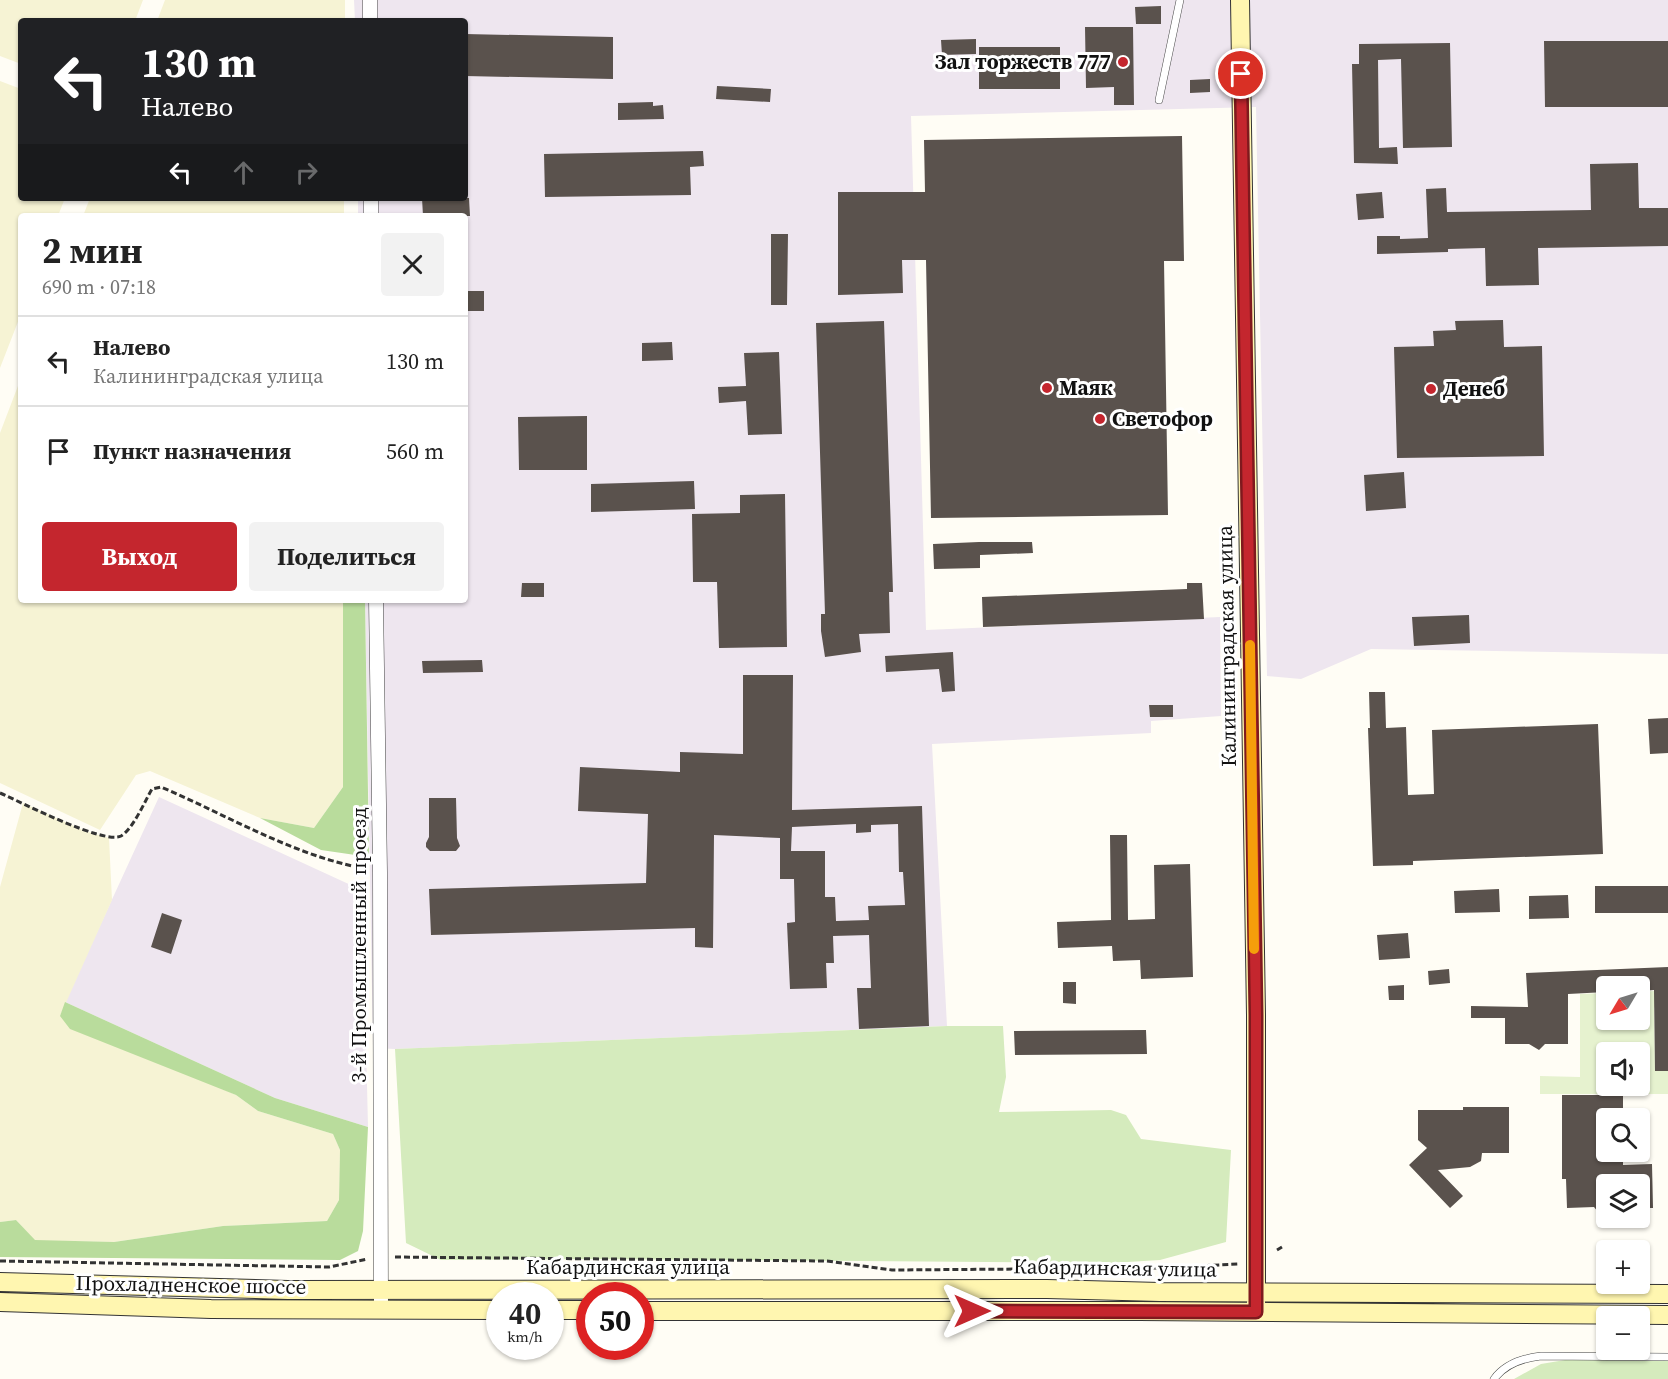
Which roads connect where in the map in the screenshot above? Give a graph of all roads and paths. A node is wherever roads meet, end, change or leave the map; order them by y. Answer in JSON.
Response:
{"nodes":[{"id":1,"x":370,"y":0,"type":"edge"},
{"id":2,"x":1180,"y":0,"type":"edge"},
{"id":3,"x":1240,"y":0,"type":"edge"},
{"id":4,"x":370,"y":18,"type":"edge"},
{"id":5,"x":1158,"y":100,"type":"dead end"},
{"id":6,"x":376,"y":603,"type":"edge"},
{"id":7,"x":0,"y":793,"type":"edge"},
{"id":8,"x":380,"y":872,"type":"junction"},
{"id":9,"x":1282,"y":1247,"type":"dead end"},
{"id":10,"x":1277,"y":1250,"type":"dead end"},
{"id":11,"x":381,"y":1256,"type":"junction"},
{"id":12,"x":0,"y":1261,"type":"edge"},
{"id":13,"x":1238,"y":1264,"type":"dead end"},
{"id":14,"x":0,"y":1282,"type":"edge"},
{"id":15,"x":380,"y":1290,"type":"junction"},
{"id":16,"x":1256,"y":1292,"type":"junction"},
{"id":17,"x":1668,"y":1294,"type":"edge"},
{"id":18,"x":0,"y":1302,"type":"edge"},
{"id":19,"x":381,"y":1310,"type":"junction"},
{"id":20,"x":486,"y":1310,"type":"edge"},
{"id":21,"x":654,"y":1311,"type":"edge"},
{"id":22,"x":1256,"y":1312,"type":"junction"},
{"id":23,"x":1668,"y":1316,"type":"edge"},
{"id":24,"x":1668,"y":1357,"type":"edge"},
{"id":25,"x":1494,"y":1379,"type":"edge"}],
"edges":[{"from":1,"to":4,"type":"street"},
{"from":2,"to":5,"type":"lane"},
{"from":3,"to":16,"type":"main road","name":"Калининградская улица"},
{"from":6,"to":8,"type":"street","name":"3-й Промышленный проезд"},
{"from":7,"to":8,"type":"path"},
{"from":8,"to":11,"type":"street","name":"3-й Промышленный проезд"},
{"from":9,"to":10,"type":"path"},
{"from":11,"to":12,"type":"path"},
{"from":11,"to":13,"type":"path"},
{"from":11,"to":15,"type":"street","name":"3-й Промышленный проезд"},
{"from":14,"to":15,"type":"main road","name":"Прохладненское шоссе"},
{"from":15,"to":16,"type":"main road","name":"Кабардинская улица"},
{"from":15,"to":19,"type":"street","name":"3-й Промышленный проезд"},
{"from":16,"to":17,"type":"main road","name":"Кабардинская улица"},
{"from":16,"to":22,"type":"main road","name":"Калининградская улица"},
{"from":18,"to":19,"type":"main road","name":"Прохладненское шоссе"},
{"from":19,"to":20,"type":"main road"},
{"from":21,"to":22,"type":"main road","name":"Кабардинская улица"},
{"from":22,"to":23,"type":"main road","name":"Кабардинская улица"},
{"from":24,"to":25,"type":"lane"}]}
